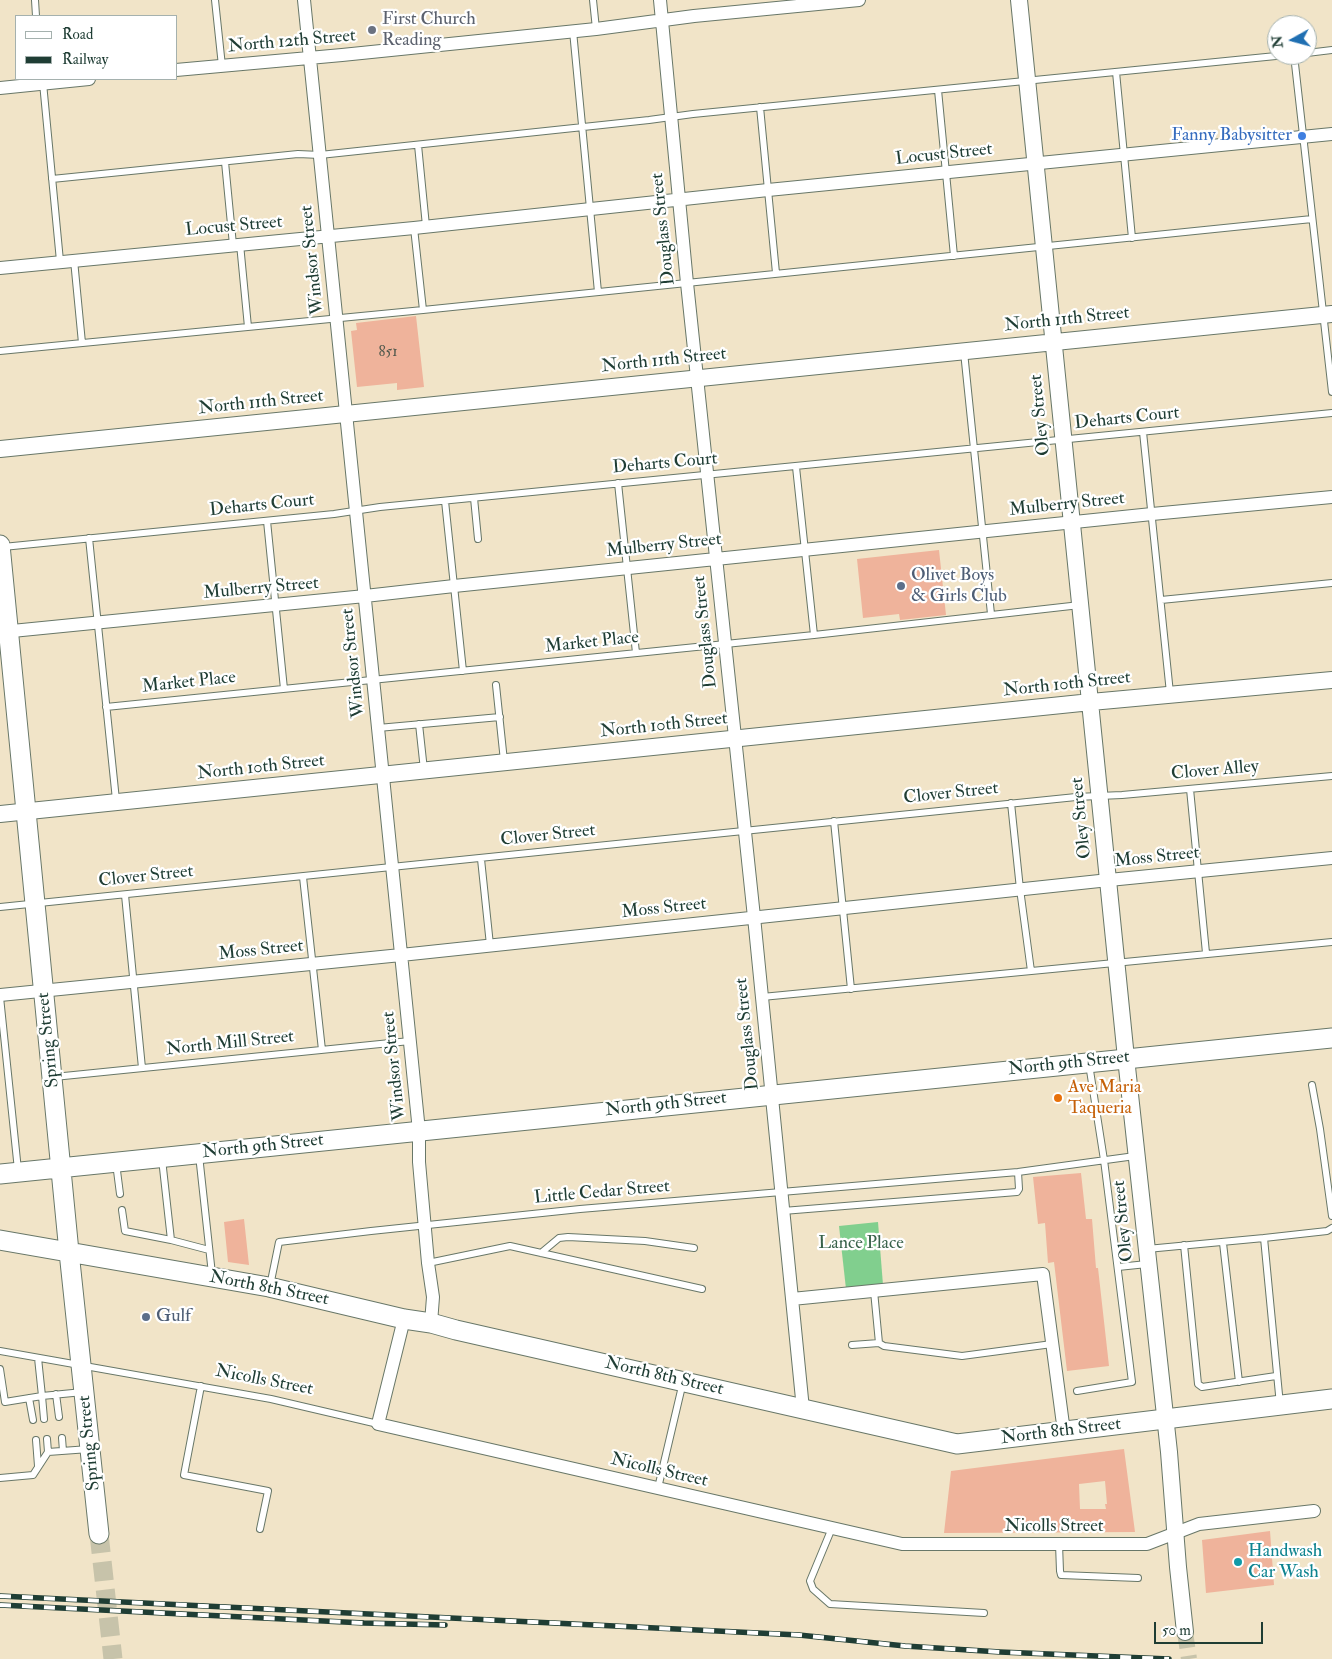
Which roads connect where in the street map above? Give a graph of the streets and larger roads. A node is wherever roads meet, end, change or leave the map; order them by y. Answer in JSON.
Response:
{"nodes":[{"id":1,"x":304,"y":0,"type":"edge"},
{"id":2,"x":660,"y":0,"type":"edge"},
{"id":3,"x":859,"y":0,"type":"edge"},
{"id":4,"x":1019,"y":0,"type":"edge"},
{"id":5,"x":662,"y":21,"type":"junction"},
{"id":6,"x":310,"y":57,"type":"junction"},
{"id":7,"x":178,"y":70,"type":"edge"},
{"id":8,"x":66,"y":80,"type":"edge"},
{"id":9,"x":43,"y":81,"type":"edge"},
{"id":10,"x":0,"y":88,"type":"edge"},
{"id":11,"x":1332,"y":134,"type":"edge"},
{"id":12,"x":1035,"y":164,"type":"junction"},
{"id":13,"x":679,"y":200,"type":"junction"},
{"id":14,"x":328,"y":236,"type":"junction"},
{"id":15,"x":0,"y":268,"type":"edge"},
{"id":16,"x":1328,"y":314,"type":"edge"},
{"id":17,"x":1053,"y":342,"type":"junction"},
{"id":18,"x":697,"y":378,"type":"junction"},
{"id":19,"x":346,"y":414,"type":"junction"},
{"id":20,"x":0,"y":449,"type":"edge"},
{"id":21,"x":1332,"y":497,"type":"edge"},
{"id":22,"x":1072,"y":522,"type":"junction"},
{"id":23,"x":0,"y":547,"type":"edge"},
{"id":24,"x":716,"y":559,"type":"junction"},
{"id":25,"x":365,"y":596,"type":"junction"},
{"id":26,"x":4,"y":632,"type":"edge"},
{"id":27,"x":1332,"y":680,"type":"edge"},
{"id":28,"x":1091,"y":702,"type":"junction"},
{"id":29,"x":735,"y":738,"type":"junction"},
{"id":30,"x":383,"y":776,"type":"junction"},
{"id":31,"x":27,"y":812,"type":"junction"},
{"id":32,"x":0,"y":814,"type":"edge"},
{"id":33,"x":1332,"y":858,"type":"edge"},
{"id":34,"x":1109,"y":880,"type":"junction"},
{"id":35,"x":754,"y":916,"type":"junction"},
{"id":36,"x":401,"y":954,"type":"junction"},
{"id":37,"x":44,"y":990,"type":"junction"},
{"id":38,"x":0,"y":996,"type":"edge"},
{"id":39,"x":1332,"y":1038,"type":"edge"},
{"id":40,"x":1126,"y":1058,"type":"junction"},
{"id":41,"x":772,"y":1094,"type":"junction"},
{"id":42,"x":419,"y":1131,"type":"junction"},
{"id":43,"x":62,"y":1168,"type":"junction"},
{"id":44,"x":9,"y":1173,"type":"edge"},
{"id":45,"x":0,"y":1240,"type":"edge"},
{"id":46,"x":69,"y":1252,"type":"junction"},
{"id":47,"x":792,"y":1299,"type":"junction"},
{"id":48,"x":404,"y":1319,"type":"junction"},
{"id":49,"x":431,"y":1323,"type":"junction"},
{"id":50,"x":1332,"y":1399,"type":"edge"},
{"id":51,"x":803,"y":1409,"type":"junction"},
{"id":52,"x":1165,"y":1420,"type":"junction"},
{"id":53,"x":1064,"y":1432,"type":"junction"},
{"id":54,"x":1314,"y":1511,"type":"dead end"},
{"id":55,"x":1175,"y":1533,"type":"junction"},
{"id":56,"x":100,"y":1534,"type":"tunnel mouth"},
{"id":57,"x":1185,"y":1632,"type":"tunnel mouth"}],
"edges":[{"from":1,"to":6,"type":"street","name":"Windsor Street"},
{"from":2,"to":5,"type":"street","name":"Douglass Street"},
{"from":3,"to":5,"type":"street","name":"North 12th Street"},
{"from":4,"to":12,"type":"street","name":"Oley Street"},
{"from":5,"to":6,"type":"street","name":"North 12th Street"},
{"from":5,"to":13,"type":"street","name":"Douglass Street"},
{"from":6,"to":7,"type":"street","name":"North 12th Street"},
{"from":6,"to":14,"type":"street","name":"Windsor Street"},
{"from":8,"to":9,"type":"street"},
{"from":9,"to":10,"type":"street"},
{"from":11,"to":12,"type":"street","name":"Locust Street"},
{"from":12,"to":13,"type":"street","name":"Locust Street"},
{"from":12,"to":17,"type":"street","name":"Oley Street"},
{"from":13,"to":14,"type":"street","name":"Locust Street"},
{"from":13,"to":18,"type":"street","name":"Douglass Street"},
{"from":14,"to":15,"type":"street","name":"Locust Street"},
{"from":14,"to":19,"type":"street","name":"Windsor Street"},
{"from":16,"to":17,"type":"street","name":"North 11th Street"},
{"from":17,"to":18,"type":"street","name":"North 11th Street"},
{"from":17,"to":22,"type":"street","name":"Oley Street"},
{"from":18,"to":19,"type":"street","name":"North 11th Street"},
{"from":18,"to":24,"type":"street","name":"Douglass Street"},
{"from":19,"to":20,"type":"street","name":"North 11th Street"},
{"from":19,"to":25,"type":"street","name":"Windsor Street"},
{"from":21,"to":22,"type":"street","name":"Mulberry Street"},
{"from":22,"to":24,"type":"street","name":"Mulberry Street"},
{"from":22,"to":28,"type":"street","name":"Oley Street"},
{"from":23,"to":26,"type":"main road","name":"Spring Street"},
{"from":24,"to":25,"type":"street","name":"Mulberry Street"},
{"from":24,"to":29,"type":"street","name":"Douglass Street"},
{"from":25,"to":26,"type":"street","name":"Mulberry Street"},
{"from":25,"to":30,"type":"street","name":"Windsor Street"},
{"from":26,"to":31,"type":"main road","name":"Spring Street"},
{"from":27,"to":28,"type":"street","name":"North 10th Street"},
{"from":28,"to":29,"type":"street","name":"North 10th Street"},
{"from":28,"to":34,"type":"street","name":"Oley Street"},
{"from":29,"to":30,"type":"street","name":"North 10th Street"},
{"from":29,"to":35,"type":"street","name":"Douglass Street"},
{"from":30,"to":31,"type":"street","name":"North 10th Street"},
{"from":30,"to":36,"type":"street","name":"Windsor Street"},
{"from":31,"to":32,"type":"street","name":"North 10th Street"},
{"from":31,"to":37,"type":"main road","name":"Spring Street"},
{"from":33,"to":34,"type":"street","name":"Moss Street"},
{"from":34,"to":35,"type":"street","name":"Moss Street"},
{"from":34,"to":40,"type":"street","name":"Oley Street"},
{"from":35,"to":36,"type":"street","name":"Moss Street"},
{"from":35,"to":41,"type":"street","name":"Douglass Street"},
{"from":36,"to":37,"type":"street","name":"Moss Street"},
{"from":36,"to":42,"type":"street","name":"Windsor Street"},
{"from":37,"to":38,"type":"street","name":"Moss Street"},
{"from":37,"to":43,"type":"main road","name":"Spring Street"},
{"from":39,"to":40,"type":"main road","name":"North 9th Street"},
{"from":40,"to":41,"type":"main road","name":"North 9th Street"},
{"from":40,"to":52,"type":"street","name":"Oley Street"},
{"from":41,"to":42,"type":"main road","name":"North 9th Street"},
{"from":41,"to":47,"type":"street","name":"Douglass Street"},
{"from":42,"to":43,"type":"main road","name":"North 9th Street"},
{"from":42,"to":49,"type":"street","name":"Windsor Street"},
{"from":43,"to":44,"type":"main road","name":"North 9th Street"},
{"from":43,"to":46,"type":"main road","name":"Spring Street"},
{"from":45,"to":46,"type":"main road","name":"North 8th Street"},
{"from":46,"to":48,"type":"main road","name":"North 8th Street"},
{"from":46,"to":56,"type":"main road","name":"Spring Street"},
{"from":47,"to":51,"type":"street","name":"Douglass Street"},
{"from":47,"to":53,"type":"street"},
{"from":48,"to":49,"type":"main road","name":"North 8th Street"},
{"from":48,"to":55,"type":"street","name":"Nicolls Street"},
{"from":49,"to":51,"type":"main road","name":"North 8th Street"},
{"from":50,"to":52,"type":"main road","name":"North 8th Street"},
{"from":51,"to":53,"type":"main road","name":"North 8th Street"},
{"from":52,"to":53,"type":"main road","name":"North 8th Street"},
{"from":52,"to":55,"type":"street","name":"Oley Street"},
{"from":54,"to":55,"type":"street","name":"Nicolls Street"},
{"from":55,"to":57,"type":"street","name":"Oley Street"}]}
